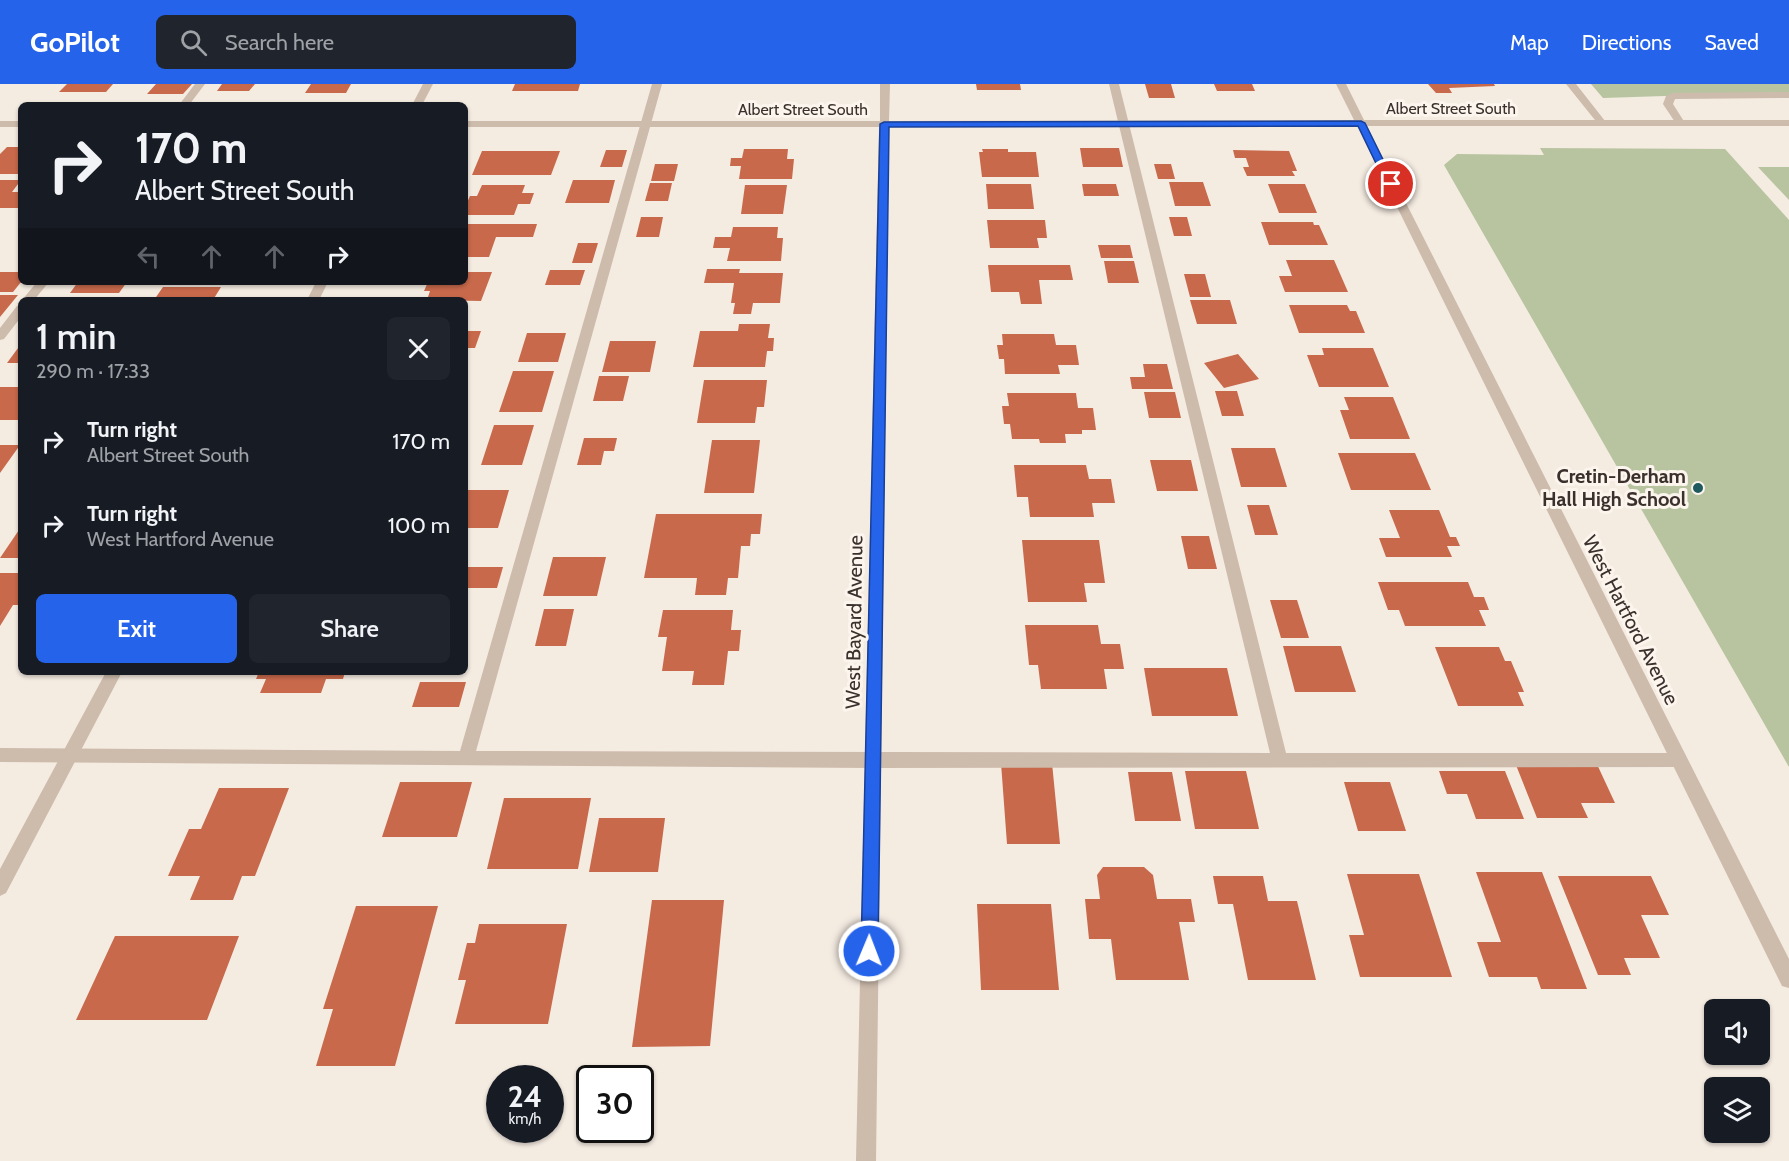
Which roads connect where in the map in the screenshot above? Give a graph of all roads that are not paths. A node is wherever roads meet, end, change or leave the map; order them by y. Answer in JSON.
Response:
{"nodes":[{"id":1,"x":201,"y":84,"type":"edge"},
{"id":2,"x":428,"y":84,"type":"edge"},
{"id":3,"x":657,"y":84,"type":"edge"},
{"id":4,"x":885,"y":84,"type":"edge"},
{"id":5,"x":1114,"y":84,"type":"edge"},
{"id":6,"x":1341,"y":84,"type":"edge"},
{"id":7,"x":1571,"y":84,"type":"edge"},
{"id":8,"x":1789,"y":95,"type":"edge"},
{"id":9,"x":186,"y":102,"type":"edge"},
{"id":10,"x":419,"y":102,"type":"edge"},
{"id":11,"x":1361,"y":123,"type":"junction"},
{"id":12,"x":1602,"y":123,"type":"junction"},
{"id":13,"x":1680,"y":123,"type":"junction"},
{"id":14,"x":1789,"y":123,"type":"edge"},
{"id":15,"x":0,"y":124,"type":"edge"},
{"id":16,"x":18,"y":124,"type":"edge"},
{"id":17,"x":468,"y":124,"type":"edge"},
{"id":18,"x":646,"y":124,"type":"junction"},
{"id":19,"x":884,"y":124,"type":"junction"},
{"id":20,"x":1125,"y":124,"type":"junction"},
{"id":21,"x":40,"y":285,"type":"edge"},
{"id":22,"x":30,"y":297,"type":"edge"},
{"id":23,"x":18,"y":313,"type":"edge"},
{"id":24,"x":0,"y":336,"type":"edge"},
{"id":25,"x":112,"y":675,"type":"edge"},
{"id":26,"x":0,"y":755,"type":"edge"},
{"id":27,"x":69,"y":756,"type":"junction"},
{"id":28,"x":466,"y":759,"type":"junction"},
{"id":29,"x":1280,"y":760,"type":"junction"},
{"id":30,"x":1679,"y":760,"type":"junction"},
{"id":31,"x":873,"y":761,"type":"junction"},
{"id":32,"x":0,"y":887,"type":"edge"},
{"id":33,"x":1789,"y":980,"type":"edge"},
{"id":34,"x":866,"y":1161,"type":"edge"}],
"edges":[{"from":1,"to":9,"type":"street"},
{"from":2,"to":10,"type":"street"},
{"from":3,"to":18,"type":"street"},
{"from":4,"to":19,"type":"street","name":"West Bayard Avenue"},
{"from":5,"to":20,"type":"street"},
{"from":6,"to":11,"type":"street","name":"West Hartford Avenue"},
{"from":7,"to":12,"type":"street"},
{"from":8,"to":13,"type":"street"},
{"from":11,"to":12,"type":"street","name":"Albert Street South"},
{"from":11,"to":20,"type":"street","name":"Albert Street South"},
{"from":11,"to":30,"type":"street","name":"West Hartford Avenue"},
{"from":12,"to":13,"type":"street","name":"Albert Street South"},
{"from":13,"to":14,"type":"street","name":"Albert Street South"},
{"from":15,"to":16,"type":"street"},
{"from":17,"to":18,"type":"street","name":"Albert Street South"},
{"from":18,"to":19,"type":"street","name":"Albert Street South"},
{"from":18,"to":28,"type":"street"},
{"from":19,"to":20,"type":"street","name":"Albert Street South"},
{"from":19,"to":31,"type":"street","name":"West Bayard Avenue"},
{"from":20,"to":29,"type":"street"},
{"from":21,"to":22,"type":"street"},
{"from":23,"to":24,"type":"street"},
{"from":25,"to":27,"type":"street"},
{"from":26,"to":27,"type":"street"},
{"from":27,"to":28,"type":"street"},
{"from":27,"to":32,"type":"street"},
{"from":28,"to":31,"type":"street"},
{"from":29,"to":30,"type":"street"},
{"from":29,"to":31,"type":"street"},
{"from":30,"to":33,"type":"street","name":"West Hartford Avenue"},
{"from":31,"to":34,"type":"street","name":"West Bayard Avenue"}]}
